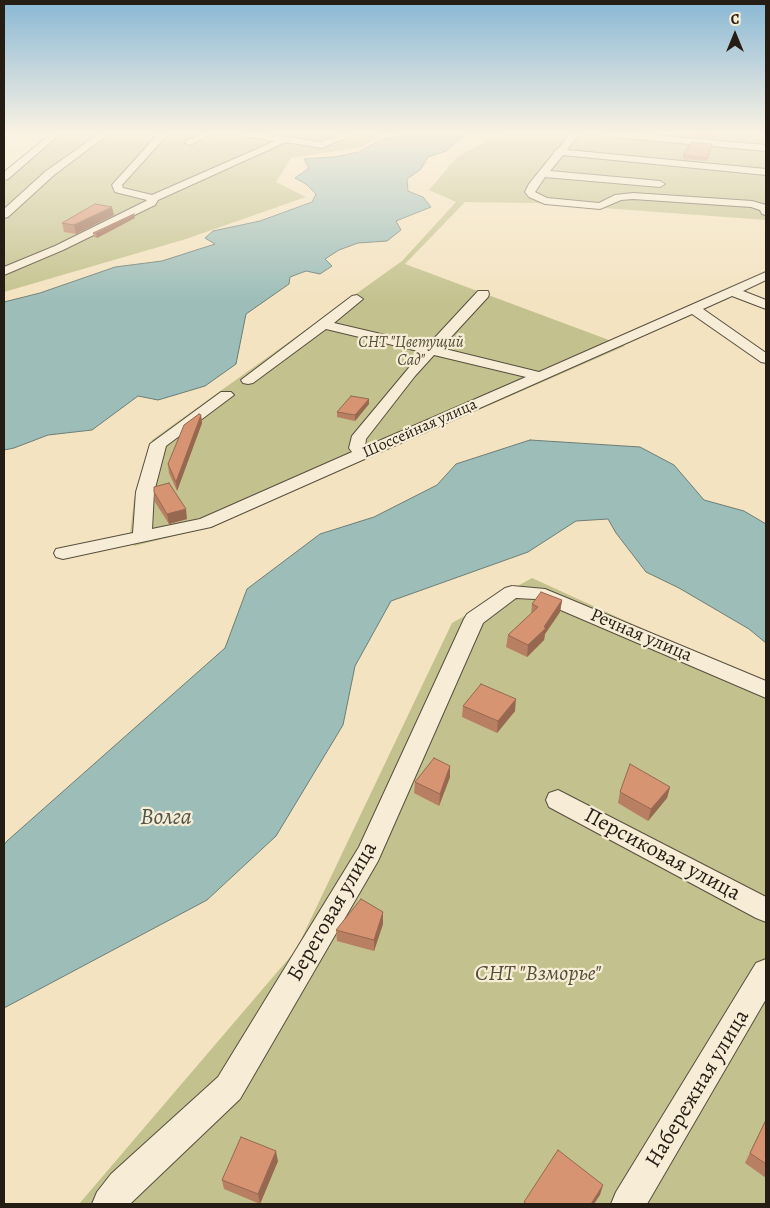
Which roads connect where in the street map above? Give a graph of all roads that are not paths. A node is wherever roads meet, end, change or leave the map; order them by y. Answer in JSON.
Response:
{"nodes":[{"id":1,"x":32,"y":189,"type":"edge"},
{"id":2,"x":119,"y":189,"type":"edge"},
{"id":3,"x":173,"y":189,"type":"edge"},
{"id":4,"x":531,"y":189,"type":"edge"},
{"id":5,"x":153,"y":198,"type":"junction"},
{"id":6,"x":766,"y":212,"type":"edge"},
{"id":7,"x":4,"y":215,"type":"edge"},
{"id":8,"x":4,"y":271,"type":"edge"},
{"id":9,"x":766,"y":276,"type":"edge"},
{"id":10,"x":732,"y":291,"type":"junction"},
{"id":11,"x":483,"y":294,"type":"dead end"},
{"id":12,"x":357,"y":299,"type":"dead end"},
{"id":13,"x":766,"y":305,"type":"edge"},
{"id":14,"x":694,"y":309,"type":"junction"},
{"id":15,"x":323,"y":324,"type":"junction"},
{"id":16,"x":432,"y":350,"type":"junction"},
{"id":17,"x":766,"y":359,"type":"edge"},
{"id":18,"x":539,"y":376,"type":"junction"},
{"id":19,"x":248,"y":380,"type":"dead end"},
{"id":20,"x":226,"y":395,"type":"dead end"},
{"id":21,"x":363,"y":454,"type":"junction"},
{"id":22,"x":142,"y":536,"type":"junction"},
{"id":23,"x":63,"y":553,"type":"dead end"},
{"id":24,"x":512,"y":592,"type":"joint"},
{"id":25,"x":766,"y":690,"type":"edge"},
{"id":26,"x":558,"y":800,"type":"dead end"},
{"id":27,"x":766,"y":910,"type":"edge"},
{"id":28,"x":766,"y":972,"type":"edge"},
{"id":29,"x":109,"y":1204,"type":"edge"},
{"id":30,"x":628,"y":1204,"type":"edge"}],
"edges":[{"from":1,"to":7,"type":"street"},
{"from":2,"to":5,"type":"street"},
{"from":3,"to":5,"type":"street"},
{"from":4,"to":6,"type":"street"},
{"from":5,"to":8,"type":"street"},
{"from":9,"to":10,"type":"street","name":"Шоссейная улица"},
{"from":10,"to":13,"type":"street"},
{"from":10,"to":14,"type":"street","name":"Шоссейная улица"},
{"from":11,"to":16,"type":"street"},
{"from":12,"to":15,"type":"street"},
{"from":14,"to":17,"type":"street"},
{"from":14,"to":18,"type":"street","name":"Шоссейная улица"},
{"from":15,"to":16,"type":"street"},
{"from":15,"to":19,"type":"street"},
{"from":16,"to":18,"type":"street"},
{"from":16,"to":21,"type":"street"},
{"from":18,"to":21,"type":"street","name":"Шоссейная улица"},
{"from":20,"to":22,"type":"street"},
{"from":21,"to":22,"type":"street","name":"Шоссейная улица"},
{"from":22,"to":23,"type":"street","name":"Шоссейная улица"},
{"from":24,"to":25,"type":"street","name":"Речная улица"},
{"from":24,"to":29,"type":"street","name":"Береговая улица"},
{"from":26,"to":27,"type":"street","name":"Персиковая улица"},
{"from":28,"to":30,"type":"street","name":"Набережная улица"}]}
